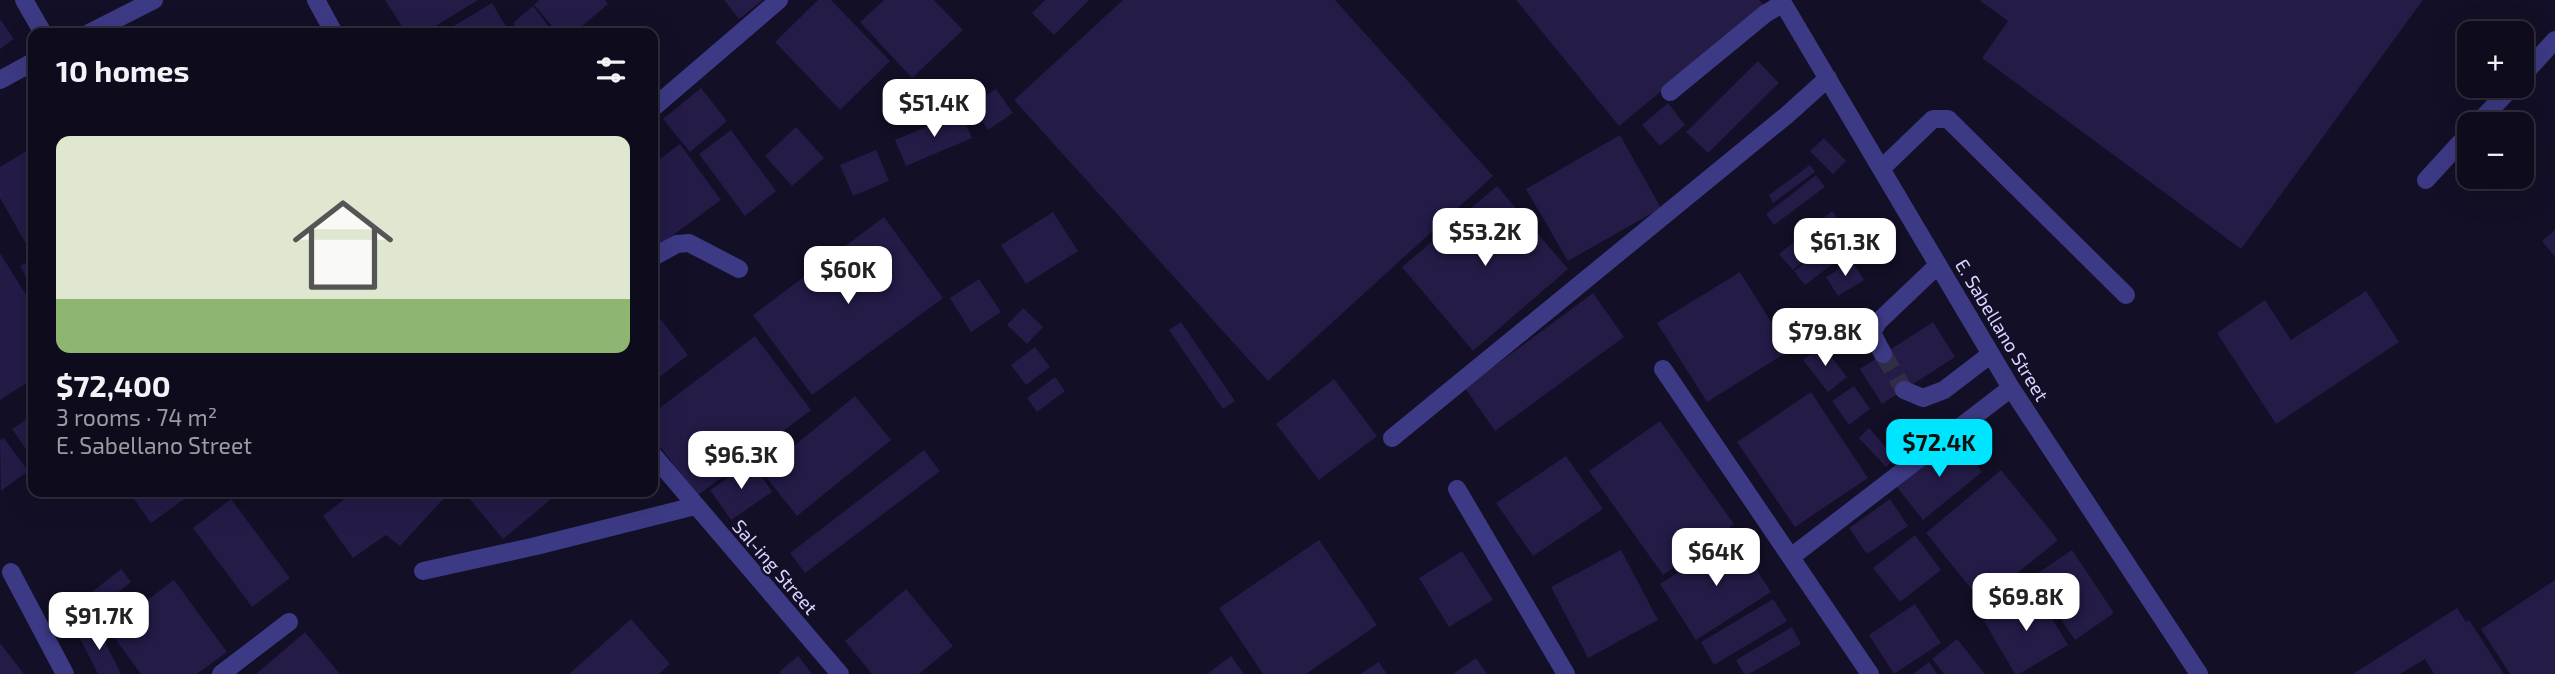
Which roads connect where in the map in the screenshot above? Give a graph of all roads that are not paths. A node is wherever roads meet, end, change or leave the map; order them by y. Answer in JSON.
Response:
{"nodes":[{"id":1,"x":24,"y":0,"type":"edge"},
{"id":2,"x":154,"y":0,"type":"edge"},
{"id":3,"x":316,"y":0,"type":"edge"},
{"id":4,"x":779,"y":0,"type":"edge"},
{"id":5,"x":1782,"y":1,"type":"edge"},
{"id":6,"x":40,"y":28,"type":"edge"},
{"id":7,"x":99,"y":28,"type":"edge"},
{"id":8,"x":331,"y":28,"type":"edge"},
{"id":9,"x":2555,"y":40,"type":"edge"},
{"id":10,"x":2534,"y":63,"type":"edge"},
{"id":11,"x":28,"y":65,"type":"edge"},
{"id":12,"x":1828,"y":78,"type":"junction"},
{"id":13,"x":0,"y":80,"type":"edge"},
{"id":14,"x":1670,"y":92,"type":"dead end"},
{"id":15,"x":2502,"y":98,"type":"edge"},
{"id":16,"x":658,"y":104,"type":"edge"},
{"id":17,"x":2488,"y":112,"type":"edge"},
{"id":18,"x":2457,"y":146,"type":"edge"},
{"id":19,"x":1882,"y":168,"type":"junction"},
{"id":20,"x":2426,"y":180,"type":"dead end"},
{"id":21,"x":658,"y":254,"type":"edge"},
{"id":22,"x":1938,"y":265,"type":"junction"},
{"id":23,"x":739,"y":269,"type":"dead end"},
{"id":24,"x":2126,"y":295,"type":"dead end"},
{"id":25,"x":1884,"y":354,"type":"tunnel mouth"},
{"id":26,"x":1991,"y":354,"type":"junction"},
{"id":27,"x":1663,"y":369,"type":"dead end"},
{"id":28,"x":2011,"y":388,"type":"junction"},
{"id":29,"x":1904,"y":390,"type":"dead end"},
{"id":30,"x":1392,"y":438,"type":"dead end"},
{"id":31,"x":658,"y":461,"type":"edge"},
{"id":32,"x":1457,"y":489,"type":"dead end"},
{"id":33,"x":695,"y":506,"type":"junction"},
{"id":34,"x":1791,"y":557,"type":"junction"},
{"id":35,"x":423,"y":571,"type":"dead end"},
{"id":36,"x":11,"y":572,"type":"dead end"},
{"id":37,"x":289,"y":622,"type":"dead end"},
{"id":38,"x":65,"y":674,"type":"edge"},
{"id":39,"x":222,"y":674,"type":"edge"},
{"id":40,"x":840,"y":674,"type":"edge"},
{"id":41,"x":1566,"y":674,"type":"edge"},
{"id":42,"x":1870,"y":674,"type":"edge"},
{"id":43,"x":2199,"y":674,"type":"edge"}],
"edges":[{"from":1,"to":6,"type":"street"},
{"from":2,"to":7,"type":"street"},
{"from":3,"to":8,"type":"street"},
{"from":4,"to":16,"type":"street"},
{"from":5,"to":12,"type":"street","name":"E. Sabellano Street"},
{"from":5,"to":14,"type":"street"},
{"from":9,"to":10,"type":"street"},
{"from":11,"to":13,"type":"street"},
{"from":12,"to":19,"type":"street","name":"E. Sabellano Street"},
{"from":12,"to":30,"type":"street"},
{"from":15,"to":17,"type":"street"},
{"from":18,"to":20,"type":"street"},
{"from":19,"to":22,"type":"street","name":"E. Sabellano Street"},
{"from":19,"to":24,"type":"street"},
{"from":21,"to":23,"type":"street"},
{"from":22,"to":25,"type":"street"},
{"from":22,"to":26,"type":"street","name":"E. Sabellano Street"},
{"from":26,"to":28,"type":"street","name":"E. Sabellano Street"},
{"from":26,"to":29,"type":"street"},
{"from":27,"to":34,"type":"street"},
{"from":28,"to":34,"type":"street"},
{"from":28,"to":43,"type":"street","name":"E. Sabellano Street"},
{"from":31,"to":33,"type":"street","name":"Sal-ing Street"},
{"from":32,"to":41,"type":"street"},
{"from":33,"to":35,"type":"street"},
{"from":33,"to":40,"type":"street","name":"Sal-ing Street"},
{"from":34,"to":42,"type":"street"},
{"from":36,"to":38,"type":"street"},
{"from":37,"to":39,"type":"street"}]}
